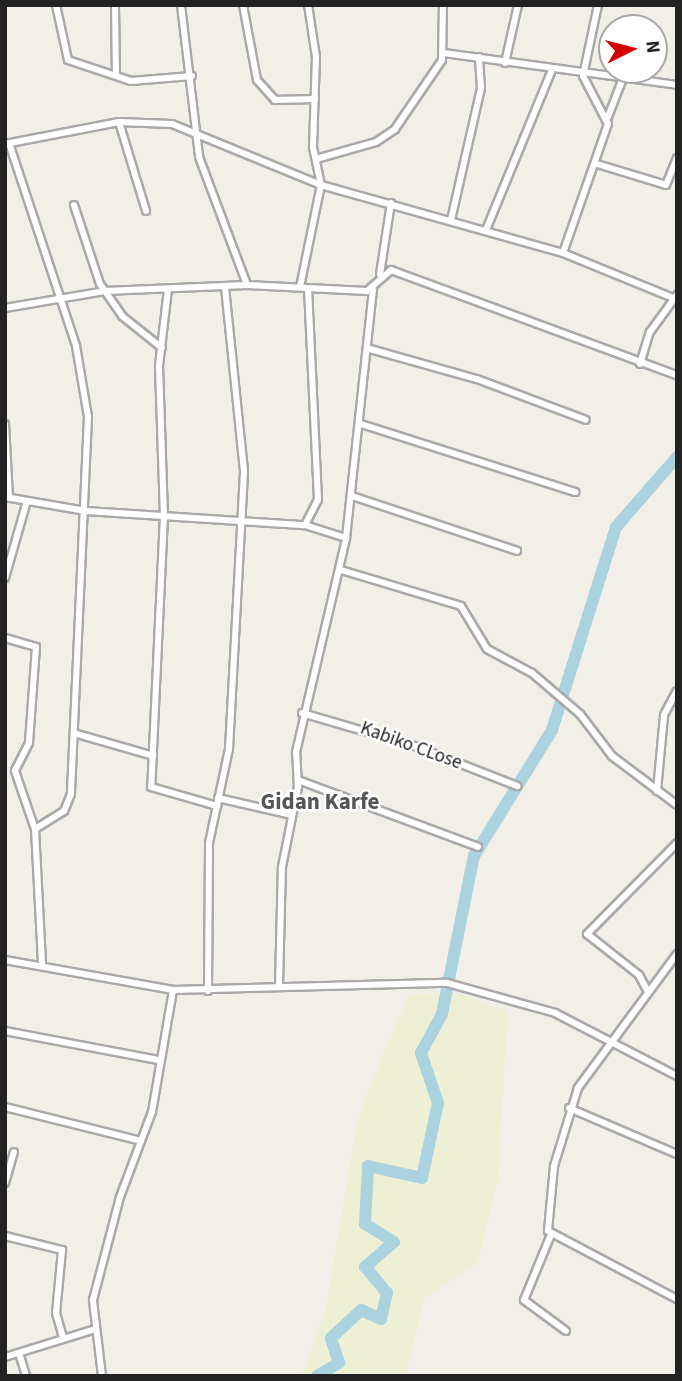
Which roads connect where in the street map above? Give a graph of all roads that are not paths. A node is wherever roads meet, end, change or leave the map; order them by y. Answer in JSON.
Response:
{"nodes":[{"id":1,"x":56,"y":5,"type":"edge"},
{"id":2,"x":115,"y":5,"type":"edge"},
{"id":3,"x":181,"y":5,"type":"edge"},
{"id":4,"x":243,"y":5,"type":"edge"},
{"id":5,"x":308,"y":5,"type":"edge"},
{"id":6,"x":443,"y":5,"type":"edge"},
{"id":7,"x":518,"y":5,"type":"edge"},
{"id":8,"x":598,"y":5,"type":"edge"},
{"id":9,"x":444,"y":53,"type":"junction"},
{"id":10,"x":479,"y":57,"type":"junction"},
{"id":11,"x":505,"y":63,"type":"junction"},
{"id":12,"x":551,"y":72,"type":"junction"},
{"id":13,"x":116,"y":74,"type":"junction"},
{"id":14,"x":192,"y":76,"type":"junction"},
{"id":15,"x":583,"y":76,"type":"junction"},
{"id":16,"x":598,"y":78,"type":"edge"},
{"id":17,"x":621,"y":84,"type":"edge"},
{"id":18,"x":315,"y":99,"type":"junction"},
{"id":19,"x":607,"y":117,"type":"junction"},
{"id":20,"x":119,"y":122,"type":"junction"},
{"id":21,"x":197,"y":134,"type":"junction"},
{"id":22,"x":7,"y":144,"type":"edge"},
{"id":23,"x":316,"y":159,"type":"junction"},
{"id":24,"x":677,"y":159,"type":"edge"},
{"id":25,"x":597,"y":164,"type":"junction"},
{"id":26,"x":321,"y":185,"type":"junction"},
{"id":27,"x":391,"y":203,"type":"junction"},
{"id":28,"x":74,"y":205,"type":"dead end"},
{"id":29,"x":146,"y":211,"type":"dead end"},
{"id":30,"x":451,"y":219,"type":"junction"},
{"id":31,"x":486,"y":230,"type":"junction"},
{"id":32,"x":563,"y":253,"type":"junction"},
{"id":33,"x":380,"y":275,"type":"junction"},
{"id":34,"x":247,"y":285,"type":"junction"},
{"id":35,"x":225,"y":286,"type":"junction"},
{"id":36,"x":300,"y":288,"type":"junction"},
{"id":37,"x":308,"y":288,"type":"junction"},
{"id":38,"x":168,"y":289,"type":"junction"},
{"id":39,"x":373,"y":289,"type":"junction"},
{"id":40,"x":105,"y":291,"type":"junction"},
{"id":41,"x":57,"y":294,"type":"junction"},
{"id":42,"x":675,"y":297,"type":"edge"},
{"id":43,"x":5,"y":308,"type":"edge"},
{"id":44,"x":162,"y":348,"type":"junction"},
{"id":45,"x":370,"y":349,"type":"junction"},
{"id":46,"x":640,"y":364,"type":"junction"},
{"id":47,"x":677,"y":375,"type":"edge"},
{"id":48,"x":586,"y":420,"type":"dead end"},
{"id":49,"x":5,"y":424,"type":"edge"},
{"id":50,"x":360,"y":425,"type":"junction"},
{"id":51,"x":575,"y":492,"type":"dead end"},
{"id":52,"x":352,"y":496,"type":"junction"},
{"id":53,"x":7,"y":497,"type":"edge"},
{"id":54,"x":27,"y":501,"type":"junction"},
{"id":55,"x":86,"y":511,"type":"junction"},
{"id":56,"x":164,"y":516,"type":"junction"},
{"id":57,"x":241,"y":520,"type":"junction"},
{"id":58,"x":305,"y":525,"type":"junction"},
{"id":59,"x":346,"y":538,"type":"junction"},
{"id":60,"x":517,"y":551,"type":"dead end"},
{"id":61,"x":341,"y":570,"type":"junction"},
{"id":62,"x":5,"y":578,"type":"edge"},
{"id":63,"x":5,"y":638,"type":"edge"},
{"id":64,"x":677,"y":691,"type":"edge"},
{"id":65,"x":302,"y":713,"type":"junction"},
{"id":66,"x":77,"y":734,"type":"junction"},
{"id":67,"x":153,"y":756,"type":"junction"},
{"id":68,"x":298,"y":780,"type":"junction"},
{"id":69,"x":517,"y":786,"type":"dead end"},
{"id":70,"x":657,"y":791,"type":"junction"},
{"id":71,"x":217,"y":802,"type":"junction"},
{"id":72,"x":677,"y":805,"type":"edge"},
{"id":73,"x":292,"y":815,"type":"junction"},
{"id":74,"x":35,"y":829,"type":"junction"},
{"id":75,"x":677,"y":843,"type":"edge"},
{"id":76,"x":478,"y":847,"type":"dead end"},
{"id":77,"x":677,"y":954,"type":"edge"},
{"id":78,"x":5,"y":960,"type":"edge"},
{"id":79,"x":42,"y":963,"type":"junction"},
{"id":80,"x":279,"y":986,"type":"junction"},
{"id":81,"x":173,"y":990,"type":"junction"},
{"id":82,"x":208,"y":991,"type":"junction"},
{"id":83,"x":636,"y":1006,"type":"junction"},
{"id":84,"x":5,"y":1031,"type":"edge"},
{"id":85,"x":611,"y":1042,"type":"junction"},
{"id":86,"x":158,"y":1060,"type":"junction"},
{"id":87,"x":677,"y":1076,"type":"edge"},
{"id":88,"x":5,"y":1107,"type":"edge"},
{"id":89,"x":569,"y":1108,"type":"junction"},
{"id":90,"x":141,"y":1141,"type":"junction"},
{"id":91,"x":13,"y":1152,"type":"dead end"},
{"id":92,"x":677,"y":1154,"type":"edge"},
{"id":93,"x":5,"y":1183,"type":"edge"},
{"id":94,"x":5,"y":1236,"type":"edge"},
{"id":95,"x":550,"y":1237,"type":"junction"},
{"id":96,"x":677,"y":1299,"type":"edge"},
{"id":97,"x":92,"y":1330,"type":"junction"},
{"id":98,"x":566,"y":1331,"type":"dead end"},
{"id":99,"x":63,"y":1338,"type":"junction"},
{"id":100,"x":19,"y":1353,"type":"junction"},
{"id":101,"x":5,"y":1357,"type":"edge"},
{"id":102,"x":26,"y":1376,"type":"edge"},
{"id":103,"x":102,"y":1376,"type":"edge"}],
"edges":[{"from":1,"to":13,"type":"street"},
{"from":2,"to":13,"type":"street"},
{"from":3,"to":14,"type":"street"},
{"from":4,"to":18,"type":"street"},
{"from":5,"to":18,"type":"street"},
{"from":6,"to":9,"type":"street"},
{"from":7,"to":11,"type":"street"},
{"from":8,"to":15,"type":"street"},
{"from":9,"to":10,"type":"street"},
{"from":9,"to":23,"type":"street"},
{"from":10,"to":11,"type":"street"},
{"from":10,"to":30,"type":"street"},
{"from":11,"to":12,"type":"street"},
{"from":12,"to":15,"type":"street"},
{"from":12,"to":31,"type":"street"},
{"from":13,"to":14,"type":"street"},
{"from":14,"to":21,"type":"street"},
{"from":15,"to":16,"type":"street"},
{"from":15,"to":19,"type":"street"},
{"from":17,"to":19,"type":"street"},
{"from":18,"to":23,"type":"street"},
{"from":19,"to":25,"type":"street"},
{"from":20,"to":21,"type":"street"},
{"from":20,"to":22,"type":"street"},
{"from":20,"to":29,"type":"street"},
{"from":21,"to":26,"type":"street"},
{"from":21,"to":34,"type":"street"},
{"from":22,"to":41,"type":"street"},
{"from":23,"to":26,"type":"street"},
{"from":24,"to":25,"type":"street"},
{"from":25,"to":32,"type":"street"},
{"from":26,"to":27,"type":"street"},
{"from":26,"to":36,"type":"street"},
{"from":27,"to":30,"type":"street"},
{"from":27,"to":33,"type":"street"},
{"from":28,"to":40,"type":"street"},
{"from":30,"to":31,"type":"street"},
{"from":31,"to":32,"type":"street"},
{"from":32,"to":42,"type":"street"},
{"from":33,"to":39,"type":"street"},
{"from":33,"to":46,"type":"street"},
{"from":34,"to":35,"type":"street"},
{"from":34,"to":36,"type":"street"},
{"from":35,"to":38,"type":"street"},
{"from":35,"to":57,"type":"street"},
{"from":36,"to":37,"type":"street"},
{"from":37,"to":39,"type":"street"},
{"from":37,"to":58,"type":"street"},
{"from":38,"to":40,"type":"street"},
{"from":38,"to":44,"type":"street"},
{"from":39,"to":45,"type":"street"},
{"from":40,"to":41,"type":"street"},
{"from":40,"to":44,"type":"street"},
{"from":41,"to":43,"type":"street"},
{"from":41,"to":55,"type":"street"},
{"from":42,"to":46,"type":"street"},
{"from":44,"to":56,"type":"street"},
{"from":45,"to":48,"type":"street"},
{"from":45,"to":50,"type":"street"},
{"from":46,"to":47,"type":"street"},
{"from":49,"to":53,"type":"street"},
{"from":50,"to":51,"type":"street"},
{"from":50,"to":52,"type":"street"},
{"from":52,"to":59,"type":"street"},
{"from":52,"to":60,"type":"street"},
{"from":53,"to":54,"type":"street"},
{"from":54,"to":55,"type":"street"},
{"from":54,"to":62,"type":"street"},
{"from":55,"to":56,"type":"street"},
{"from":55,"to":66,"type":"street"},
{"from":56,"to":57,"type":"street"},
{"from":56,"to":67,"type":"street"},
{"from":57,"to":58,"type":"street"},
{"from":57,"to":71,"type":"street"},
{"from":58,"to":59,"type":"street"},
{"from":59,"to":61,"type":"street"},
{"from":61,"to":65,"type":"street"},
{"from":61,"to":70,"type":"street"},
{"from":63,"to":74,"type":"street"},
{"from":64,"to":70,"type":"street"},
{"from":65,"to":68,"type":"street"},
{"from":65,"to":69,"type":"street","name":"Kabiko CLose"},
{"from":66,"to":67,"type":"street"},
{"from":66,"to":74,"type":"street"},
{"from":67,"to":71,"type":"street"},
{"from":68,"to":73,"type":"street"},
{"from":68,"to":76,"type":"street"},
{"from":70,"to":72,"type":"street"},
{"from":71,"to":73,"type":"street"},
{"from":71,"to":82,"type":"street"},
{"from":73,"to":80,"type":"street"},
{"from":74,"to":79,"type":"street"},
{"from":75,"to":83,"type":"street"},
{"from":77,"to":83,"type":"street"},
{"from":78,"to":79,"type":"street"},
{"from":79,"to":81,"type":"street"},
{"from":80,"to":82,"type":"street"},
{"from":80,"to":85,"type":"street"},
{"from":81,"to":82,"type":"street"},
{"from":81,"to":86,"type":"street"},
{"from":83,"to":85,"type":"street"},
{"from":84,"to":86,"type":"street"},
{"from":85,"to":87,"type":"street"},
{"from":85,"to":89,"type":"street"},
{"from":86,"to":90,"type":"street"},
{"from":88,"to":90,"type":"street"},
{"from":89,"to":92,"type":"street"},
{"from":89,"to":95,"type":"street"},
{"from":90,"to":97,"type":"street"},
{"from":91,"to":93,"type":"street"},
{"from":94,"to":99,"type":"street"},
{"from":95,"to":96,"type":"street"},
{"from":95,"to":98,"type":"street"},
{"from":97,"to":99,"type":"street"},
{"from":97,"to":103,"type":"street"},
{"from":99,"to":100,"type":"street"},
{"from":100,"to":101,"type":"street"},
{"from":100,"to":102,"type":"street"}]}
